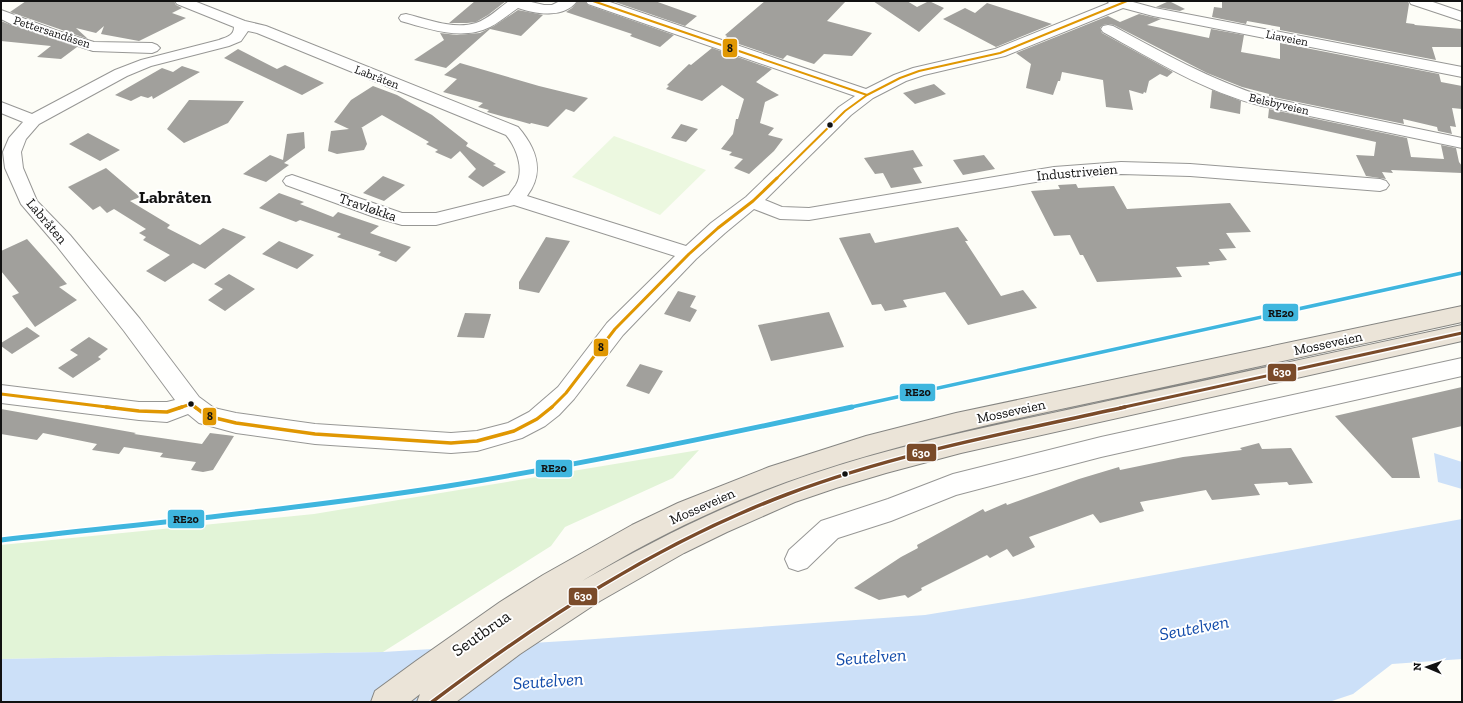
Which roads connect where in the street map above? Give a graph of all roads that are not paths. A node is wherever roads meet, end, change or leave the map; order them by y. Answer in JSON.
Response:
{"nodes":[{"id":1,"x":182,"y":1,"type":"edge"},
{"id":2,"x":570,"y":1,"type":"edge"},
{"id":3,"x":593,"y":1,"type":"edge"},
{"id":4,"x":1416,"y":1,"type":"edge"},
{"id":5,"x":1120,"y":2,"type":"edge"},
{"id":6,"x":1,"y":14,"type":"edge"},
{"id":7,"x":1462,"y":17,"type":"edge"},
{"id":8,"x":406,"y":18,"type":"dead end"},
{"id":9,"x":241,"y":25,"type":"junction"},
{"id":10,"x":1108,"y":29,"type":"dead end"},
{"id":11,"x":152,"y":48,"type":"dead end"},
{"id":12,"x":1462,"y":72,"type":"edge"},
{"id":13,"x":867,"y":95,"type":"junction"},
{"id":14,"x":1,"y":107,"type":"edge"},
{"id":15,"x":33,"y":120,"type":"junction"},
{"id":16,"x":1462,"y":143,"type":"edge"},
{"id":17,"x":8,"y":170,"type":"edge"},
{"id":18,"x":292,"y":181,"type":"dead end"},
{"id":19,"x":1380,"y":185,"type":"dead end"},
{"id":20,"x":515,"y":198,"type":"junction"},
{"id":21,"x":753,"y":201,"type":"junction"},
{"id":22,"x":689,"y":254,"type":"junction"},
{"id":23,"x":1462,"y":314,"type":"edge"},
{"id":24,"x":1462,"y":333,"type":"edge"},
{"id":25,"x":1462,"y":367,"type":"edge"},
{"id":26,"x":1,"y":394,"type":"edge"},
{"id":27,"x":191,"y":404,"type":"junction"},
{"id":28,"x":798,"y":559,"type":"dead end"},
{"id":29,"x":580,"y":569,"type":"joint"},
{"id":30,"x":606,"y":582,"type":"joint"},
{"id":31,"x":386,"y":702,"type":"edge"},
{"id":32,"x":432,"y":702,"type":"edge"}],
"edges":[{"from":1,"to":9,"type":"street","name":"Labråten"},
{"from":2,"to":8,"type":"street"},
{"from":3,"to":13,"type":"street"},
{"from":4,"to":7,"type":"street"},
{"from":5,"to":12,"type":"street","name":"Liaveien"},
{"from":5,"to":13,"type":"street","name":"Labråten"},
{"from":6,"to":11,"type":"street","name":"Pettersandåsen"},
{"from":9,"to":15,"type":"street","name":"Labråten"},
{"from":9,"to":20,"type":"street","name":"Labråten"},
{"from":10,"to":16,"type":"street","name":"Belsbyveien"},
{"from":13,"to":21,"type":"street","name":"Labråten"},
{"from":14,"to":15,"type":"street"},
{"from":15,"to":17,"type":"street","name":"Labråten"},
{"from":17,"to":27,"type":"street","name":"Labråten"},
{"from":18,"to":20,"type":"street","name":"Travløkka"},
{"from":19,"to":21,"type":"street","name":"Industriveien"},
{"from":20,"to":22,"type":"street"},
{"from":21,"to":22,"type":"street","name":"Labråten"},
{"from":22,"to":27,"type":"street","name":"Labråten"},
{"from":23,"to":29,"type":"highway","name":"Mosseveien"},
{"from":24,"to":30,"type":"highway","name":"Mosseveien"},
{"from":25,"to":28,"type":"street"},
{"from":26,"to":27,"type":"street"},
{"from":29,"to":31,"type":"highway","name":"Seutbrua"},
{"from":30,"to":32,"type":"highway","name":"Seutbrua"}]}
